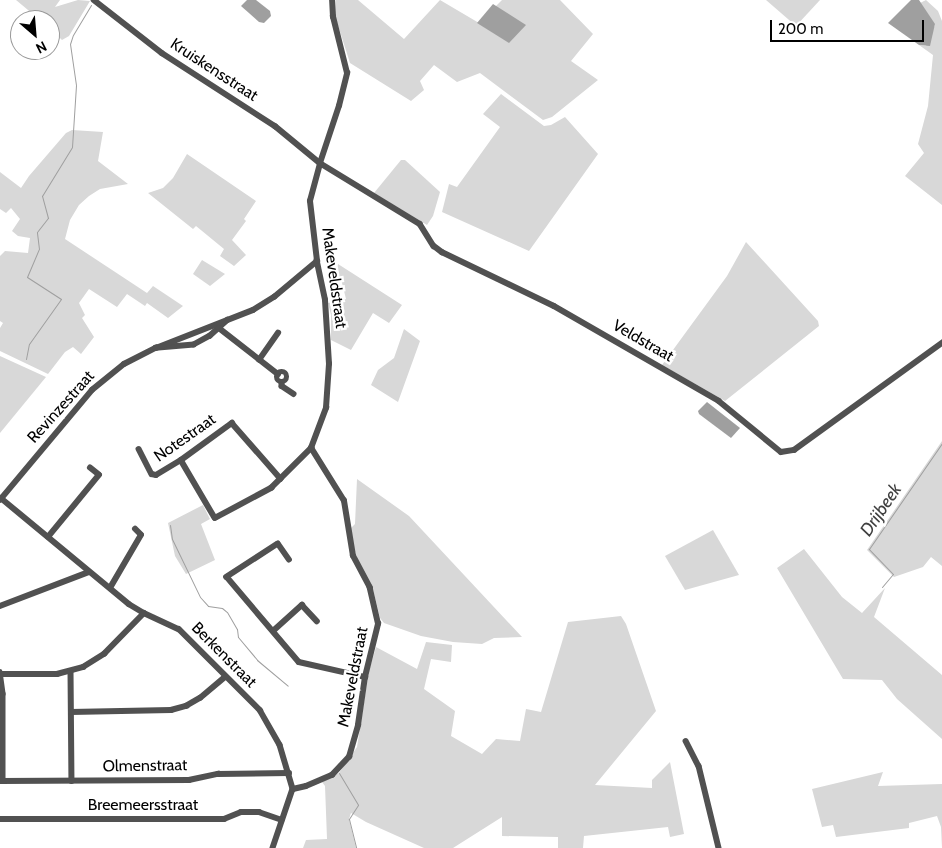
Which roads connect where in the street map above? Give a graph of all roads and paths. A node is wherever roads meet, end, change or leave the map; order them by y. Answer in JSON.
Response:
{"nodes":[{"id":1,"x":94,"y":0,"type":"edge"},
{"id":2,"x":332,"y":0,"type":"edge"},
{"id":3,"x":320,"y":163,"type":"junction"},
{"id":4,"x":317,"y":261,"type":"junction"},
{"id":5,"x":228,"y":320,"type":"junction"},
{"id":6,"x":219,"y":328,"type":"junction"},
{"id":7,"x":278,"y":333,"type":"dead end"},
{"id":8,"x":942,"y":343,"type":"edge"},
{"id":9,"x":156,"y":348,"type":"junction"},
{"id":10,"x":259,"y":360,"type":"junction"},
{"id":11,"x":294,"y":394,"type":"dead end"},
{"id":12,"x":311,"y":448,"type":"junction"},
{"id":13,"x":139,"y":449,"type":"dead end"},
{"id":14,"x":181,"y":460,"type":"junction"},
{"id":15,"x":90,"y":468,"type":"dead end"},
{"id":16,"x":281,"y":479,"type":"junction"},
{"id":17,"x":1,"y":499,"type":"edge"},
{"id":18,"x":134,"y":529,"type":"dead end"},
{"id":19,"x":48,"y":537,"type":"junction"},
{"id":20,"x":289,"y":560,"type":"dead end"},
{"id":21,"x":89,"y":572,"type":"junction"},
{"id":22,"x":110,"y":588,"type":"junction"},
{"id":23,"x":0,"y":606,"type":"edge"},
{"id":24,"x":144,"y":613,"type":"junction"},
{"id":25,"x":317,"y":621,"type":"dead end"},
{"id":26,"x":273,"y":631,"type":"junction"},
{"id":27,"x":71,"y":671,"type":"junction"},
{"id":28,"x":0,"y":673,"type":"edge"},
{"id":29,"x":225,"y":677,"type":"junction"},
{"id":30,"x":365,"y":677,"type":"junction"},
{"id":31,"x":72,"y":712,"type":"junction"},
{"id":32,"x":686,"y":741,"type":"dead end"},
{"id":33,"x":290,"y":773,"type":"junction"},
{"id":34,"x":2,"y":781,"type":"edge"},
{"id":35,"x":72,"y":781,"type":"junction"},
{"id":36,"x":293,"y":789,"type":"junction"},
{"id":37,"x":0,"y":819,"type":"edge"},
{"id":38,"x":282,"y":820,"type":"junction"},
{"id":39,"x":273,"y":848,"type":"edge"},
{"id":40,"x":719,"y":848,"type":"edge"}],
"edges":[{"from":1,"to":3,"type":"street","name":"Kruiskensstraat"},
{"from":2,"to":3,"type":"street","name":"Makeveldstraat"},
{"from":3,"to":4,"type":"street","name":"Makeveldstraat"},
{"from":3,"to":8,"type":"street","name":"Veldstraat"},
{"from":4,"to":5,"type":"street","name":"Revinzestraat"},
{"from":4,"to":12,"type":"street","name":"Makeveldstraat"},
{"from":5,"to":6,"type":"street","name":"Revinzestraat"},
{"from":5,"to":9,"type":"street","name":"Revinzestraat"},
{"from":6,"to":9,"type":"street","name":"Revinzestraat"},
{"from":6,"to":10,"type":"street"},
{"from":7,"to":10,"type":"street"},
{"from":9,"to":17,"type":"street","name":"Revinzestraat"},
{"from":10,"to":11,"type":"street"},
{"from":12,"to":16,"type":"street"},
{"from":12,"to":30,"type":"street","name":"Makeveldstraat"},
{"from":13,"to":14,"type":"street","name":"Notestraat"},
{"from":14,"to":16,"type":"street","name":"Notestraat"},
{"from":14,"to":16,"type":"street"},
{"from":15,"to":19,"type":"street"},
{"from":17,"to":19,"type":"street","name":"Berkenstraat"},
{"from":18,"to":22,"type":"street"},
{"from":19,"to":21,"type":"street","name":"Berkenstraat"},
{"from":20,"to":26,"type":"street"},
{"from":21,"to":22,"type":"street","name":"Berkenstraat"},
{"from":21,"to":23,"type":"street"},
{"from":22,"to":24,"type":"street","name":"Berkenstraat"},
{"from":24,"to":27,"type":"street"},
{"from":24,"to":29,"type":"street","name":"Berkenstraat"},
{"from":25,"to":26,"type":"street"},
{"from":26,"to":30,"type":"street"},
{"from":27,"to":28,"type":"street"},
{"from":27,"to":31,"type":"street"},
{"from":28,"to":34,"type":"street"},
{"from":29,"to":31,"type":"street"},
{"from":29,"to":33,"type":"street","name":"Berkenstraat"},
{"from":30,"to":36,"type":"street","name":"Makeveldstraat"},
{"from":31,"to":35,"type":"street"},
{"from":32,"to":40,"type":"street"},
{"from":33,"to":35,"type":"street","name":"Olmenstraat"},
{"from":33,"to":36,"type":"street","name":"Berkenstraat"},
{"from":34,"to":35,"type":"street","name":"Olmenstraat"},
{"from":36,"to":38,"type":"street"},
{"from":37,"to":38,"type":"street","name":"Breemeersstraat"},
{"from":38,"to":39,"type":"street"}]}
